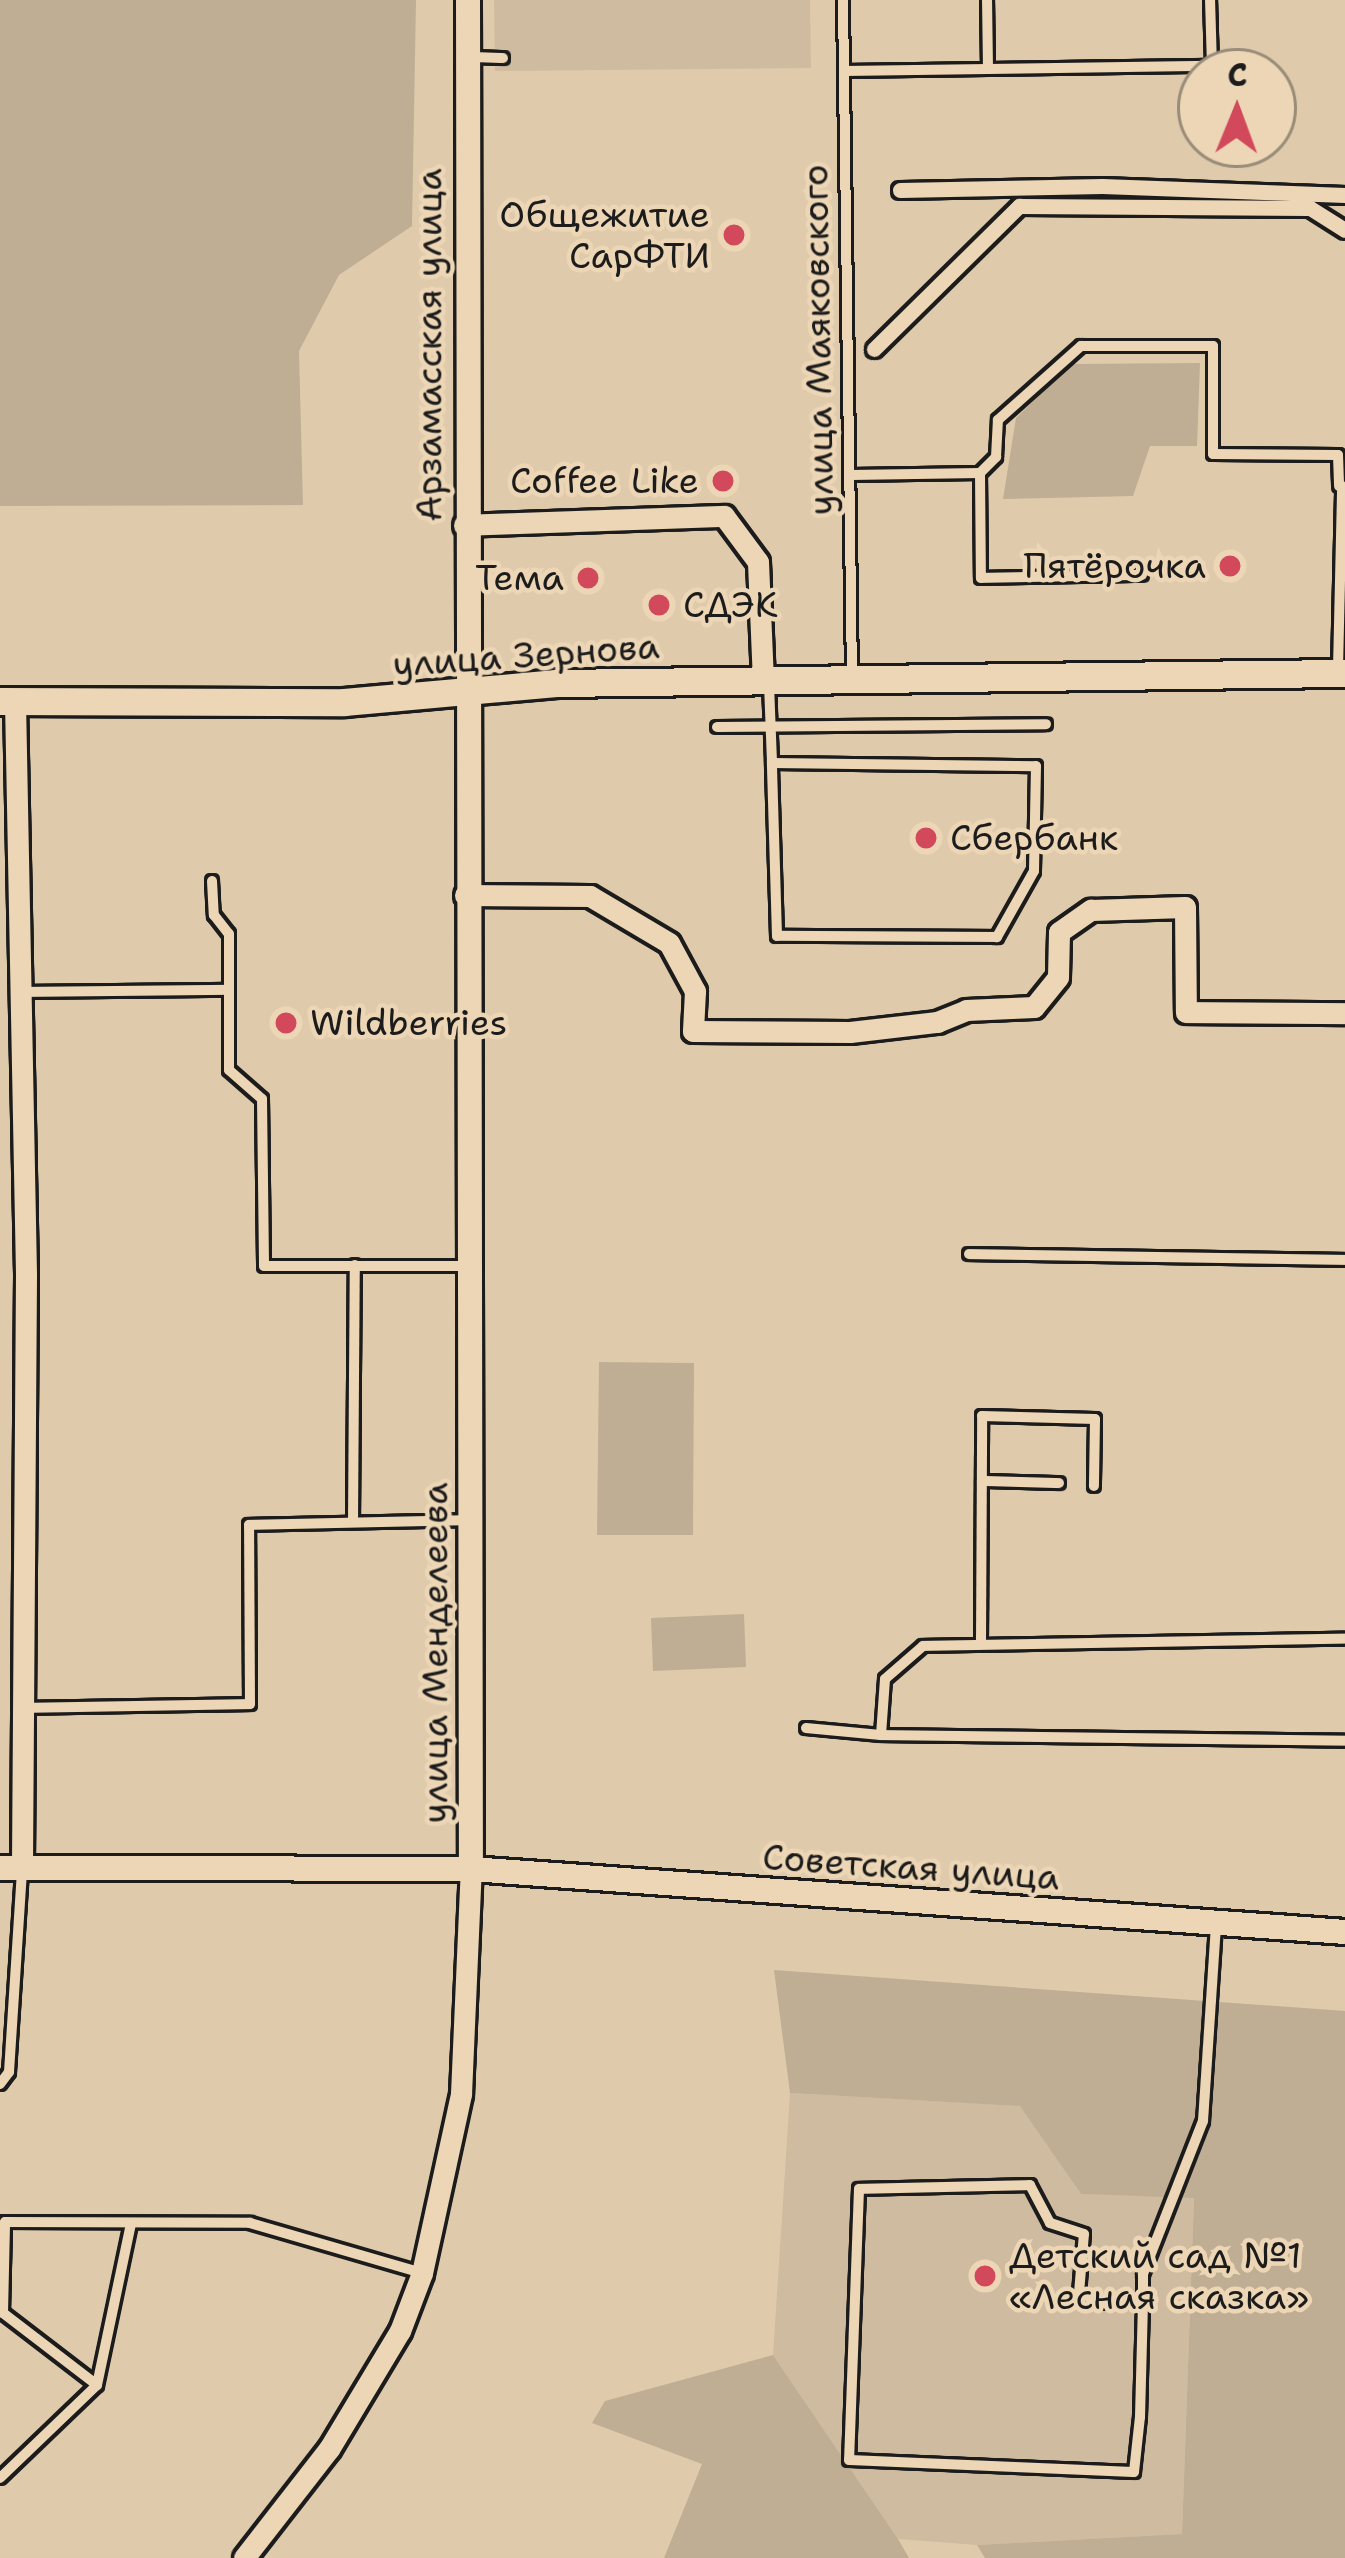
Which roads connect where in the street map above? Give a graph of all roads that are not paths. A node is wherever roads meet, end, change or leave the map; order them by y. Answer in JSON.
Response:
{"nodes":[{"id":1,"x":468,"y":0,"type":"edge"},
{"id":2,"x":843,"y":0,"type":"edge"},
{"id":3,"x":986,"y":0,"type":"edge"},
{"id":4,"x":1210,"y":0,"type":"edge"},
{"id":5,"x":467,"y":57,"type":"junction"},
{"id":6,"x":503,"y":58,"type":"dead end"},
{"id":7,"x":988,"y":69,"type":"junction"},
{"id":8,"x":844,"y":71,"type":"junction"},
{"id":9,"x":900,"y":190,"type":"dead end"},
{"id":10,"x":1345,"y":195,"type":"edge"},
{"id":11,"x":1345,"y":230,"type":"edge"},
{"id":12,"x":874,"y":349,"type":"dead end"},
{"id":13,"x":980,"y":473,"type":"junction"},
{"id":14,"x":851,"y":475,"type":"junction"},
{"id":15,"x":1342,"y":486,"type":"edge"},
{"id":16,"x":464,"y":525,"type":"junction"},
{"id":17,"x":1142,"y":575,"type":"dead end"},
{"id":18,"x":1341,"y":673,"type":"edge"},
{"id":19,"x":852,"y":679,"type":"junction"},
{"id":20,"x":766,"y":680,"type":"junction"},
{"id":21,"x":464,"y":692,"type":"junction"},
{"id":22,"x":8,"y":701,"type":"edge"},
{"id":23,"x":1046,"y":724,"type":"dead end"},
{"id":24,"x":717,"y":727,"type":"dead end"},
{"id":25,"x":771,"y":727,"type":"junction"},
{"id":26,"x":772,"y":764,"type":"junction"},
{"id":27,"x":212,"y":881,"type":"dead end"},
{"id":28,"x":465,"y":895,"type":"junction"},
{"id":29,"x":11,"y":918,"type":"edge"},
{"id":30,"x":229,"y":990,"type":"junction"},
{"id":31,"x":23,"y":992,"type":"junction"},
{"id":32,"x":1345,"y":1012,"type":"edge"},
{"id":33,"x":968,"y":1254,"type":"dead end"},
{"id":34,"x":1345,"y":1260,"type":"edge"},
{"id":35,"x":355,"y":1265,"type":"junction"},
{"id":36,"x":469,"y":1266,"type":"junction"},
{"id":37,"x":982,"y":1481,"type":"junction"},
{"id":38,"x":1059,"y":1483,"type":"dead end"},
{"id":39,"x":1094,"y":1486,"type":"dead end"},
{"id":40,"x":471,"y":1520,"type":"junction"},
{"id":41,"x":353,"y":1521,"type":"junction"},
{"id":42,"x":1345,"y":1639,"type":"edge"},
{"id":43,"x":981,"y":1641,"type":"junction"},
{"id":44,"x":23,"y":1708,"type":"junction"},
{"id":45,"x":806,"y":1728,"type":"dead end"},
{"id":46,"x":881,"y":1736,"type":"junction"},
{"id":47,"x":1345,"y":1742,"type":"edge"},
{"id":48,"x":11,"y":1868,"type":"edge"},
{"id":49,"x":472,"y":1869,"type":"junction"},
{"id":50,"x":1216,"y":1924,"type":"junction"},
{"id":51,"x":1345,"y":1932,"type":"edge"},
{"id":52,"x":0,"y":2084,"type":"edge"},
{"id":53,"x":130,"y":2224,"type":"junction"},
{"id":54,"x":422,"y":2273,"type":"junction"},
{"id":55,"x":1142,"y":2302,"type":"junction"},
{"id":56,"x":3,"y":2313,"type":"junction"},
{"id":57,"x":0,"y":2329,"type":"edge"},
{"id":58,"x":97,"y":2385,"type":"junction"},
{"id":59,"x":0,"y":2478,"type":"edge"},
{"id":60,"x":244,"y":2558,"type":"edge"}],
"edges":[{"from":1,"to":5,"type":"street","name":"Арзамасская улица"},
{"from":2,"to":8,"type":"lane","name":"улица Маяковского"},
{"from":3,"to":7,"type":"lane"},
{"from":4,"to":7,"type":"lane"},
{"from":5,"to":6,"type":"lane"},
{"from":5,"to":16,"type":"street","name":"Арзамасская улица"},
{"from":7,"to":8,"type":"lane"},
{"from":8,"to":14,"type":"lane","name":"улица Маяковского"},
{"from":9,"to":10,"type":"street"},
{"from":11,"to":12,"type":"street"},
{"from":13,"to":14,"type":"lane"},
{"from":13,"to":15,"type":"lane"},
{"from":13,"to":17,"type":"lane"},
{"from":14,"to":19,"type":"lane","name":"улица Маяковского"},
{"from":15,"to":18,"type":"lane"},
{"from":16,"to":20,"type":"street"},
{"from":16,"to":21,"type":"street","name":"Арзамасская улица"},
{"from":18,"to":19,"type":"main road","name":"улица Зернова"},
{"from":19,"to":20,"type":"main road","name":"улица Зернова"},
{"from":20,"to":21,"type":"main road","name":"улица Зернова"},
{"from":20,"to":25,"type":"lane"},
{"from":21,"to":22,"type":"main road","name":"улица Зернова"},
{"from":21,"to":28,"type":"street","name":"улица Менделеева"},
{"from":22,"to":29,"type":"street"},
{"from":23,"to":25,"type":"lane"},
{"from":24,"to":25,"type":"lane"},
{"from":25,"to":26,"type":"lane"},
{"from":26,"to":26,"type":"lane"},
{"from":27,"to":30,"type":"lane"},
{"from":28,"to":32,"type":"street"},
{"from":28,"to":36,"type":"street","name":"улица Менделеева"},
{"from":29,"to":31,"type":"street"},
{"from":30,"to":31,"type":"lane"},
{"from":30,"to":35,"type":"lane"},
{"from":31,"to":44,"type":"street"},
{"from":33,"to":34,"type":"lane"},
{"from":35,"to":36,"type":"lane"},
{"from":35,"to":41,"type":"lane"},
{"from":36,"to":40,"type":"street","name":"улица Менделеева"},
{"from":37,"to":38,"type":"lane"},
{"from":37,"to":39,"type":"lane"},
{"from":37,"to":43,"type":"lane"},
{"from":40,"to":41,"type":"lane"},
{"from":40,"to":49,"type":"street","name":"улица Менделеева"},
{"from":41,"to":44,"type":"lane"},
{"from":42,"to":43,"type":"lane"},
{"from":43,"to":46,"type":"lane"},
{"from":44,"to":48,"type":"street"},
{"from":45,"to":46,"type":"lane"},
{"from":46,"to":47,"type":"lane"},
{"from":48,"to":49,"type":"street","name":"Советская улица"},
{"from":48,"to":52,"type":"lane"},
{"from":49,"to":50,"type":"street","name":"Советская улица"},
{"from":49,"to":54,"type":"street","name":"улица Менделеева"},
{"from":50,"to":51,"type":"street","name":"Советская улица"},
{"from":50,"to":55,"type":"lane"},
{"from":53,"to":54,"type":"lane"},
{"from":53,"to":56,"type":"lane"},
{"from":53,"to":58,"type":"lane"},
{"from":54,"to":60,"type":"street","name":"улица Менделеева"},
{"from":55,"to":55,"type":"lane"},
{"from":56,"to":57,"type":"lane"},
{"from":56,"to":58,"type":"lane"},
{"from":58,"to":59,"type":"lane"}]}
